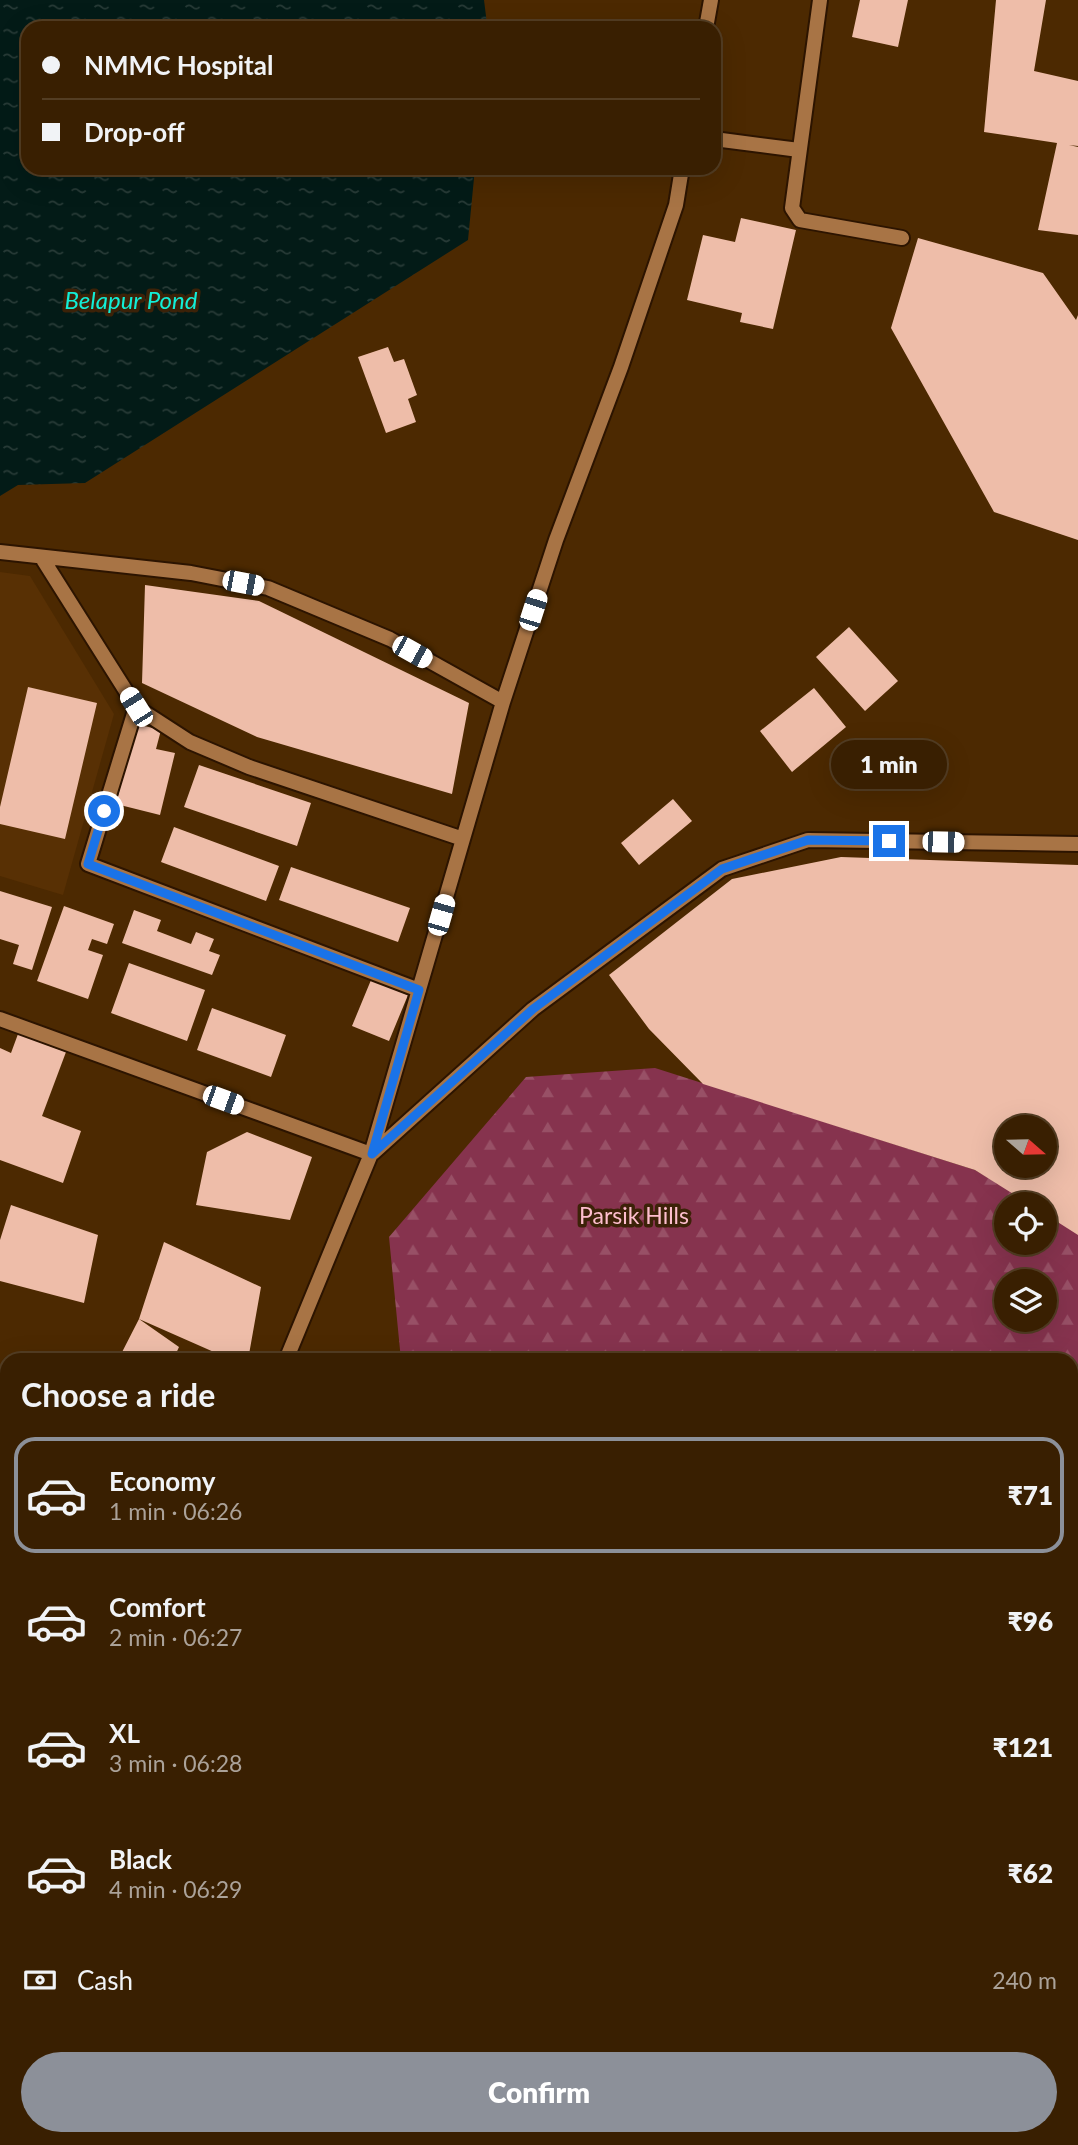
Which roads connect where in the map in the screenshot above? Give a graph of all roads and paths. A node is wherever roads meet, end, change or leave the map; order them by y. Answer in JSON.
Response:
{"nodes":[{"id":1,"x":711,"y":0,"type":"edge"},
{"id":2,"x":820,"y":0,"type":"edge"},
{"id":3,"x":707,"y":21,"type":"edge"},
{"id":4,"x":721,"y":140,"type":"edge"},
{"id":5,"x":799,"y":150,"type":"junction"},
{"id":6,"x":681,"y":175,"type":"edge"},
{"id":7,"x":902,"y":239,"type":"dead end"},
{"id":8,"x":0,"y":552,"type":"edge"},
{"id":9,"x":42,"y":558,"type":"junction"},
{"id":10,"x":503,"y":702,"type":"junction"},
{"id":11,"x":136,"y":707,"type":"junction"},
{"id":12,"x":463,"y":839,"type":"junction"},
{"id":13,"x":1078,"y":844,"type":"edge"},
{"id":14,"x":419,"y":990,"type":"junction"},
{"id":15,"x":0,"y":1019,"type":"edge"},
{"id":16,"x":372,"y":1154,"type":"junction"},
{"id":17,"x":289,"y":1353,"type":"edge"}],
"edges":[{"from":1,"to":3,"type":"street"},
{"from":2,"to":5,"type":"street"},
{"from":4,"to":5,"type":"street"},
{"from":5,"to":7,"type":"street"},
{"from":6,"to":10,"type":"street"},
{"from":8,"to":9,"type":"street"},
{"from":9,"to":10,"type":"street"},
{"from":9,"to":11,"type":"street"},
{"from":10,"to":12,"type":"street"},
{"from":11,"to":12,"type":"street"},
{"from":11,"to":14,"type":"street"},
{"from":12,"to":14,"type":"street"},
{"from":13,"to":16,"type":"street"},
{"from":14,"to":16,"type":"street"},
{"from":15,"to":16,"type":"street"},
{"from":16,"to":17,"type":"street"}]}
